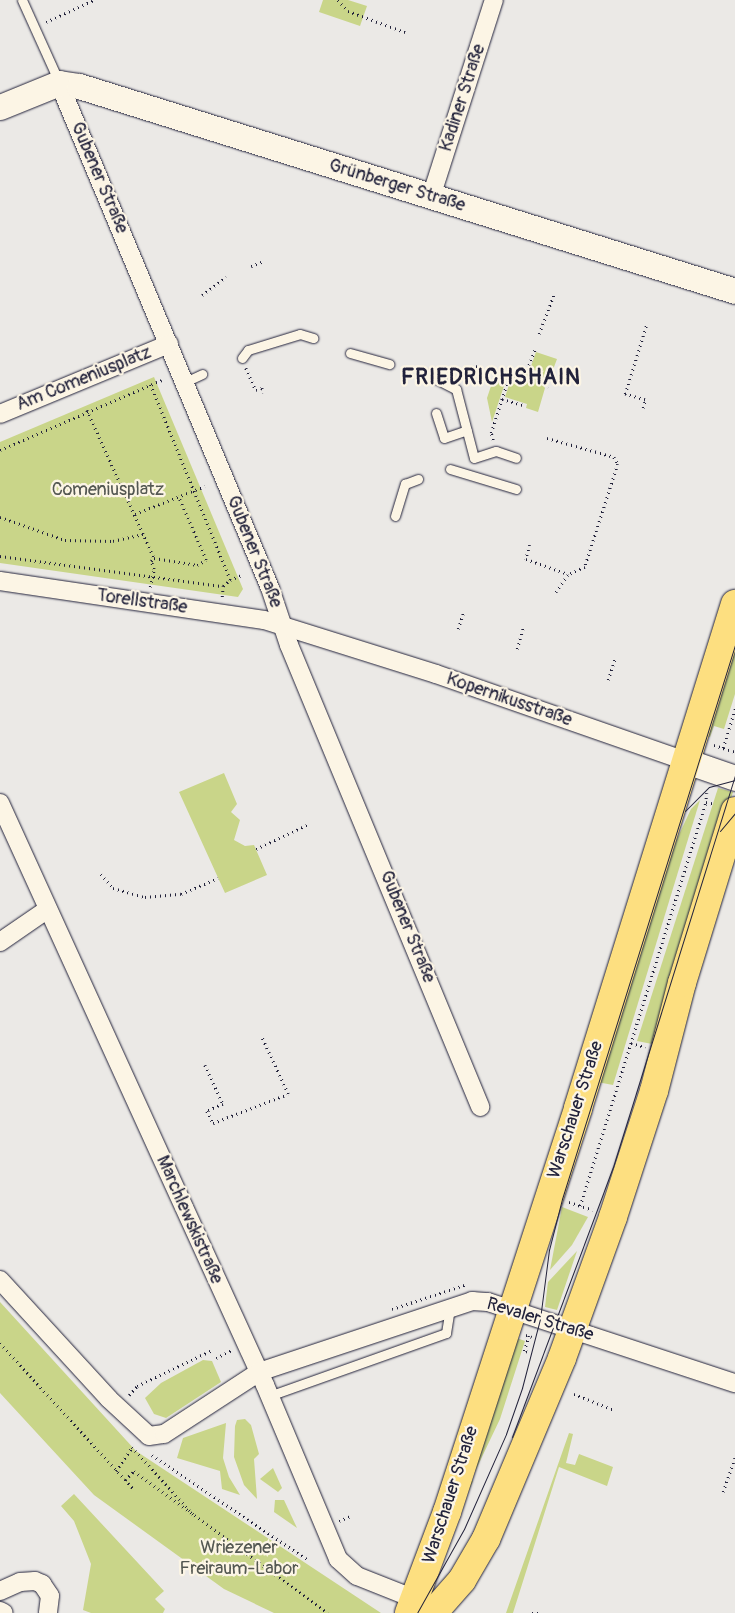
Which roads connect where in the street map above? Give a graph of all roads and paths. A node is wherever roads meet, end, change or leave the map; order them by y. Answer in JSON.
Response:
{"nodes":[{"id":1,"x":22,"y":0,"type":"edge"},
{"id":2,"x":94,"y":0,"type":"edge"},
{"id":3,"x":338,"y":0,"type":"edge"},
{"id":4,"x":494,"y":0,"type":"edge"},
{"id":5,"x":46,"y":22,"type":"dead end"},
{"id":6,"x":405,"y":32,"type":"dead end"},
{"id":7,"x":59,"y":83,"type":"junction"},
{"id":8,"x":0,"y":107,"type":"edge"},
{"id":9,"x":431,"y":197,"type":"junction"},
{"id":10,"x":264,"y":261,"type":"dead end"},
{"id":11,"x":251,"y":266,"type":"dead end"},
{"id":12,"x":226,"y":277,"type":"dead end"},
{"id":13,"x":735,"y":291,"type":"edge"},
{"id":14,"x":554,"y":294,"type":"dead end"},
{"id":15,"x":202,"y":295,"type":"dead end"},
{"id":16,"x":647,"y":323,"type":"dead end"},
{"id":17,"x":539,"y":334,"type":"dead end"},
{"id":18,"x":313,"y":338,"type":"dead end"},
{"id":19,"x":169,"y":344,"type":"junction"},
{"id":20,"x":535,"y":349,"type":"dead end"},
{"id":21,"x":350,"y":353,"type":"dead end"},
{"id":22,"x":242,"y":358,"type":"joint"},
{"id":23,"x":389,"y":364,"type":"dead end"},
{"id":24,"x":527,"y":370,"type":"junction"},
{"id":25,"x":202,"y":374,"type":"dead end"},
{"id":26,"x":426,"y":374,"type":"dead end"},
{"id":27,"x":473,"y":374,"type":"dead end"},
{"id":28,"x":509,"y":377,"type":"junction"},
{"id":29,"x":162,"y":380,"type":"dead end"},
{"id":30,"x":184,"y":382,"type":"junction"},
{"id":31,"x":150,"y":384,"type":"junction"},
{"id":32,"x":548,"y":387,"type":"dead end"},
{"id":33,"x":264,"y":393,"type":"dead end"},
{"id":34,"x":502,"y":399,"type":"junction"},
{"id":35,"x":522,"y":405,"type":"dead end"},
{"id":36,"x":643,"y":408,"type":"dead end"},
{"id":37,"x":87,"y":410,"type":"junction"},
{"id":38,"x":436,"y":413,"type":"dead end"},
{"id":39,"x":0,"y":414,"type":"edge"},
{"id":40,"x":467,"y":430,"type":"junction"},
{"id":41,"x":547,"y":438,"type":"dead end"},
{"id":42,"x":0,"y":450,"type":"edge"},
{"id":43,"x":496,"y":451,"type":"junction"},
{"id":44,"x":474,"y":458,"type":"junction"},
{"id":45,"x":516,"y":458,"type":"dead end"},
{"id":46,"x":450,"y":469,"type":"dead end"},
{"id":47,"x":469,"y":475,"type":"junction"},
{"id":48,"x":418,"y":479,"type":"dead end"},
{"id":49,"x":205,"y":486,"type":"dead end"},
{"id":50,"x":516,"y":489,"type":"dead end"},
{"id":51,"x":193,"y":490,"type":"junction"},
{"id":52,"x":178,"y":496,"type":"junction"},
{"id":53,"x":135,"y":514,"type":"junction"},
{"id":54,"x":395,"y":516,"type":"dead end"},
{"id":55,"x":0,"y":517,"type":"edge"},
{"id":56,"x":143,"y":534,"type":"junction"},
{"id":57,"x":530,"y":545,"type":"dead end"},
{"id":58,"x":0,"y":556,"type":"edge"},
{"id":59,"x":154,"y":558,"type":"junction"},
{"id":60,"x":242,"y":575,"type":"dead end"},
{"id":61,"x":568,"y":575,"type":"junction"},
{"id":62,"x":152,"y":577,"type":"junction"},
{"id":63,"x":230,"y":580,"type":"junction"},
{"id":64,"x":0,"y":581,"type":"edge"},
{"id":65,"x":223,"y":586,"type":"junction"},
{"id":66,"x":150,"y":589,"type":"dead end"},
{"id":67,"x":556,"y":592,"type":"dead end"},
{"id":68,"x":221,"y":599,"type":"dead end"},
{"id":69,"x":735,"y":604,"type":"edge"},
{"id":70,"x":464,"y":611,"type":"dead end"},
{"id":71,"x":282,"y":625,"type":"junction"},
{"id":72,"x":523,"y":628,"type":"dead end"},
{"id":73,"x":458,"y":629,"type":"dead end"},
{"id":74,"x":517,"y":649,"type":"dead end"},
{"id":75,"x":615,"y":659,"type":"dead end"},
{"id":76,"x":608,"y":680,"type":"dead end"},
{"id":77,"x":735,"y":709,"type":"edge"},
{"id":78,"x":708,"y":743,"type":"dead end"},
{"id":79,"x":723,"y":748,"type":"junction"},
{"id":80,"x":735,"y":752,"type":"edge"},
{"id":81,"x":686,"y":761,"type":"junction"},
{"id":82,"x":735,"y":778,"type":"edge"},
{"id":83,"x":707,"y":793,"type":"dead end"},
{"id":84,"x":706,"y":802,"type":"junction"},
{"id":85,"x":0,"y":803,"type":"edge"},
{"id":86,"x":728,"y":809,"type":"edge"},
{"id":87,"x":309,"y":824,"type":"dead end"},
{"id":88,"x":256,"y":848,"type":"dead end"},
{"id":89,"x":101,"y":874,"type":"dead end"},
{"id":90,"x":218,"y":878,"type":"dead end"},
{"id":91,"x":48,"y":910,"type":"junction"},
{"id":92,"x":0,"y":942,"type":"edge"},
{"id":93,"x":262,"y":1038,"type":"dead end"},
{"id":94,"x":631,"y":1043,"type":"junction"},
{"id":95,"x":646,"y":1047,"type":"dead end"},
{"id":96,"x":205,"y":1065,"type":"dead end"},
{"id":97,"x":480,"y":1107,"type":"dead end"},
{"id":98,"x":565,"y":1201,"type":"dead end"},
{"id":99,"x":580,"y":1206,"type":"junction"},
{"id":100,"x":593,"y":1210,"type":"dead end"},
{"id":101,"x":0,"y":1280,"type":"edge"},
{"id":102,"x":450,"y":1308,"type":"junction"},
{"id":103,"x":512,"y":1310,"type":"junction"},
{"id":104,"x":572,"y":1330,"type":"junction"},
{"id":105,"x":529,"y":1336,"type":"dead end"},
{"id":106,"x":0,"y":1343,"type":"edge"},
{"id":107,"x":236,"y":1349,"type":"dead end"},
{"id":108,"x":212,"y":1350,"type":"dead end"},
{"id":109,"x":527,"y":1352,"type":"dead end"},
{"id":110,"x":216,"y":1358,"type":"dead end"},
{"id":111,"x":258,"y":1372,"type":"junction"},
{"id":112,"x":735,"y":1384,"type":"edge"},
{"id":113,"x":574,"y":1394,"type":"dead end"},
{"id":114,"x":269,"y":1396,"type":"junction"},
{"id":115,"x":118,"y":1405,"type":"junction"},
{"id":116,"x":614,"y":1410,"type":"dead end"},
{"id":117,"x":152,"y":1455,"type":"dead end"},
{"id":118,"x":735,"y":1458,"type":"edge"},
{"id":119,"x":116,"y":1471,"type":"junction"},
{"id":120,"x":124,"y":1480,"type":"junction"},
{"id":121,"x":134,"y":1489,"type":"dead end"},
{"id":122,"x":723,"y":1492,"type":"dead end"},
{"id":123,"x":193,"y":1514,"type":"junction"},
{"id":124,"x":351,"y":1516,"type":"dead end"},
{"id":125,"x":338,"y":1522,"type":"dead end"},
{"id":126,"x":308,"y":1560,"type":"dead end"},
{"id":127,"x":0,"y":1591,"type":"edge"},
{"id":128,"x":424,"y":1608,"type":"edge"},
{"id":129,"x":0,"y":1611,"type":"edge"},
{"id":130,"x":4,"y":1613,"type":"edge"},
{"id":131,"x":48,"y":1613,"type":"edge"},
{"id":132,"x":328,"y":1613,"type":"edge"},
{"id":133,"x":532,"y":1613,"type":"edge"},
{"id":134,"x":538,"y":1613,"type":"edge"}],
"edges":[{"from":1,"to":7,"type":"lane","name":"Gubener Straße"},
{"from":2,"to":5,"type":"path"},
{"from":3,"to":6,"type":"path"},
{"from":4,"to":9,"type":"street","name":"Kadiner Straße"},
{"from":7,"to":8,"type":"street"},
{"from":7,"to":9,"type":"street","name":"Grünberger Straße"},
{"from":7,"to":19,"type":"street","name":"Gubener Straße"},
{"from":9,"to":13,"type":"street","name":"Grünberger Straße"},
{"from":10,"to":11,"type":"path"},
{"from":12,"to":15,"type":"path"},
{"from":14,"to":17,"type":"path"},
{"from":16,"to":36,"type":"path"},
{"from":18,"to":22,"type":"lane"},
{"from":19,"to":30,"type":"street","name":"Gubener Straße"},
{"from":19,"to":39,"type":"street","name":"Am Comeniusplatz"},
{"from":20,"to":24,"type":"path"},
{"from":21,"to":23,"type":"lane"},
{"from":22,"to":33,"type":"path"},
{"from":24,"to":28,"type":"path"},
{"from":24,"to":32,"type":"path"},
{"from":25,"to":30,"type":"lane"},
{"from":26,"to":40,"type":"lane"},
{"from":27,"to":28,"type":"path"},
{"from":28,"to":34,"type":"path"},
{"from":29,"to":31,"type":"path"},
{"from":30,"to":71,"type":"street","name":"Gubener Straße"},
{"from":31,"to":37,"type":"path"},
{"from":31,"to":51,"type":"path"},
{"from":34,"to":35,"type":"path"},
{"from":34,"to":43,"type":"path"},
{"from":37,"to":42,"type":"path"},
{"from":37,"to":53,"type":"path"},
{"from":38,"to":40,"type":"lane"},
{"from":40,"to":44,"type":"lane"},
{"from":41,"to":61,"type":"path"},
{"from":43,"to":44,"type":"lane"},
{"from":43,"to":45,"type":"lane"},
{"from":44,"to":47,"type":"lane"},
{"from":46,"to":47,"type":"lane"},
{"from":47,"to":50,"type":"lane"},
{"from":48,"to":54,"type":"lane"},
{"from":49,"to":51,"type":"path"},
{"from":51,"to":52,"type":"path"},
{"from":51,"to":63,"type":"path"},
{"from":52,"to":53,"type":"path"},
{"from":52,"to":59,"type":"path"},
{"from":53,"to":56,"type":"path"},
{"from":55,"to":56,"type":"path"},
{"from":56,"to":59,"type":"path"},
{"from":57,"to":61,"type":"path"},
{"from":58,"to":62,"type":"path"},
{"from":59,"to":62,"type":"path"},
{"from":60,"to":63,"type":"path"},
{"from":61,"to":67,"type":"path"},
{"from":62,"to":65,"type":"path"},
{"from":62,"to":66,"type":"path"},
{"from":63,"to":65,"type":"path"},
{"from":64,"to":71,"type":"street","name":"Torellstraße"},
{"from":65,"to":68,"type":"path"},
{"from":69,"to":81,"type":"main road","name":"Warschauer Straße"},
{"from":70,"to":73,"type":"path"},
{"from":71,"to":81,"type":"street","name":"Kopernikusstraße"},
{"from":71,"to":97,"type":"street","name":"Gubener Straße"},
{"from":72,"to":74,"type":"path"},
{"from":75,"to":76,"type":"path"},
{"from":77,"to":79,"type":"path"},
{"from":78,"to":79,"type":"path"},
{"from":79,"to":80,"type":"path"},
{"from":81,"to":82,"type":"street","name":"Kopernikusstraße"},
{"from":81,"to":103,"type":"main road","name":"Warschauer Straße"},
{"from":83,"to":84,"type":"path"},
{"from":84,"to":86,"type":"path"},
{"from":84,"to":94,"type":"path"},
{"from":85,"to":91,"type":"street","name":"Marchlewskistraße"},
{"from":86,"to":104,"type":"main road","name":"Warschauer Straße"},
{"from":87,"to":88,"type":"path"},
{"from":89,"to":90,"type":"path"},
{"from":91,"to":92,"type":"street"},
{"from":91,"to":111,"type":"street","name":"Marchlewskistraße"},
{"from":93,"to":96,"type":"path"},
{"from":94,"to":95,"type":"path"},
{"from":94,"to":99,"type":"path"},
{"from":98,"to":99,"type":"path"},
{"from":99,"to":100,"type":"path"},
{"from":101,"to":115,"type":"street","name":"Revaler Straße"},
{"from":102,"to":103,"type":"street","name":"Revaler Straße"},
{"from":102,"to":111,"type":"street","name":"Revaler Straße"},
{"from":102,"to":114,"type":"lane"},
{"from":103,"to":104,"type":"street","name":"Revaler Straße"},
{"from":103,"to":128,"type":"main road","name":"Warschauer Straße"},
{"from":104,"to":112,"type":"street","name":"Revaler Straße"},
{"from":104,"to":128,"type":"main road","name":"Warschauer Straße"},
{"from":105,"to":109,"type":"path"},
{"from":106,"to":119,"type":"path"},
{"from":107,"to":110,"type":"path"},
{"from":108,"to":115,"type":"path"},
{"from":111,"to":114,"type":"street","name":"Marchlewskistraße"},
{"from":111,"to":115,"type":"street","name":"Revaler Straße"},
{"from":113,"to":116,"type":"path"},
{"from":114,"to":128,"type":"street","name":"Marchlewskistraße"},
{"from":117,"to":126,"type":"path"},
{"from":118,"to":122,"type":"path"},
{"from":119,"to":120,"type":"path"},
{"from":119,"to":123,"type":"path"},
{"from":120,"to":121,"type":"path"},
{"from":120,"to":123,"type":"path"},
{"from":123,"to":132,"type":"path"},
{"from":124,"to":125,"type":"path"},
{"from":127,"to":131,"type":"street"},
{"from":129,"to":130,"type":"street"},
{"from":133,"to":134,"type":"path"}]}
